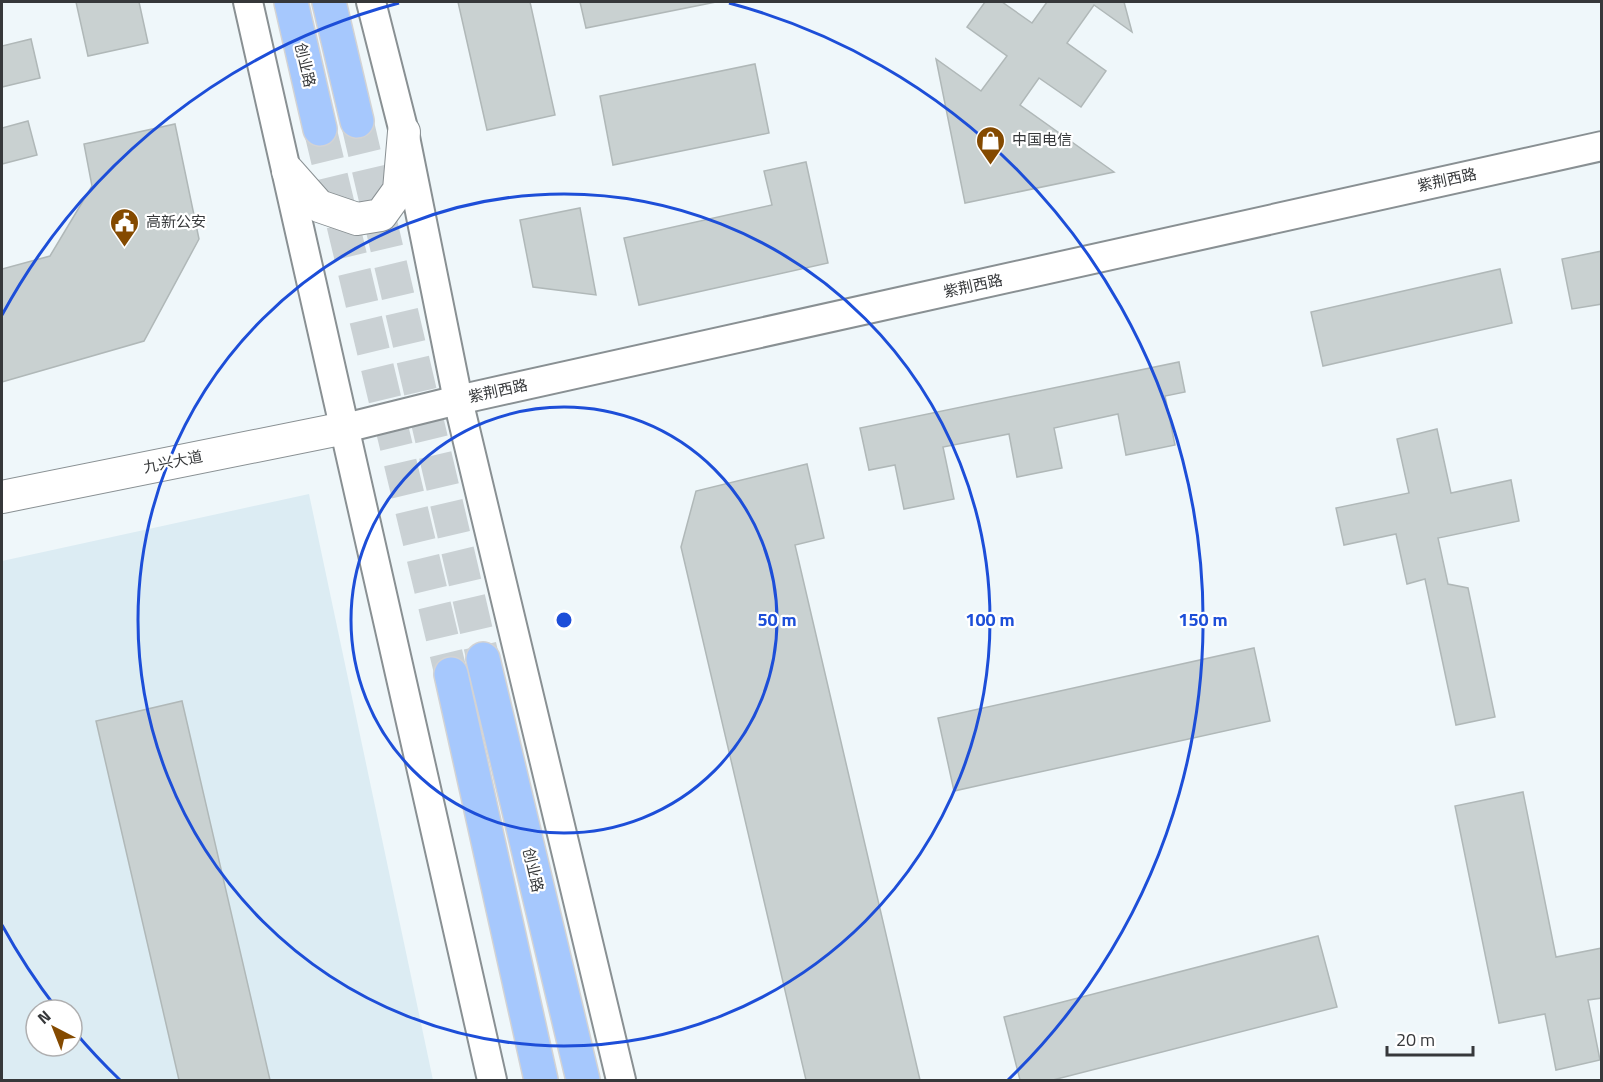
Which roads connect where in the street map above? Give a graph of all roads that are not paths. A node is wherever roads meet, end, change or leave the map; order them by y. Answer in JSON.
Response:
{"nodes":[{"id":1,"x":248,"y":2,"type":"edge"},
{"id":2,"x":291,"y":2,"type":"edge"},
{"id":3,"x":329,"y":2,"type":"edge"},
{"id":4,"x":371,"y":2,"type":"edge"},
{"id":5,"x":357,"y":121,"type":"tunnel mouth"},
{"id":6,"x":320,"y":129,"type":"tunnel mouth"},
{"id":7,"x":404,"y":132,"type":"junction"},
{"id":8,"x":1602,"y":146,"type":"edge"},
{"id":9,"x":288,"y":171,"type":"junction"},
{"id":10,"x":458,"y":400,"type":"junction"},
{"id":11,"x":345,"y":428,"type":"junction"},
{"id":12,"x":2,"y":497,"type":"edge"},
{"id":13,"x":483,"y":659,"type":"tunnel mouth"},
{"id":14,"x":451,"y":674,"type":"tunnel mouth"},
{"id":15,"x":492,"y":1080,"type":"edge"},
{"id":16,"x":541,"y":1080,"type":"edge"},
{"id":17,"x":582,"y":1080,"type":"edge"},
{"id":18,"x":621,"y":1080,"type":"edge"}],
"edges":[{"from":1,"to":9,"type":"street"},
{"from":2,"to":6,"type":"main road","name":"创业路"},
{"from":3,"to":5,"type":"main road"},
{"from":4,"to":7,"type":"street"},
{"from":7,"to":9,"type":"main road"},
{"from":7,"to":10,"type":"street"},
{"from":8,"to":10,"type":"street","name":"紫荆西路"},
{"from":9,"to":11,"type":"street"},
{"from":10,"to":11,"type":"street","name":"紫荆西路"},
{"from":10,"to":18,"type":"street"},
{"from":11,"to":12,"type":"main road","name":"九兴大道"},
{"from":11,"to":15,"type":"street"},
{"from":13,"to":17,"type":"main road","name":"创业路"},
{"from":14,"to":16,"type":"main road"}]}
